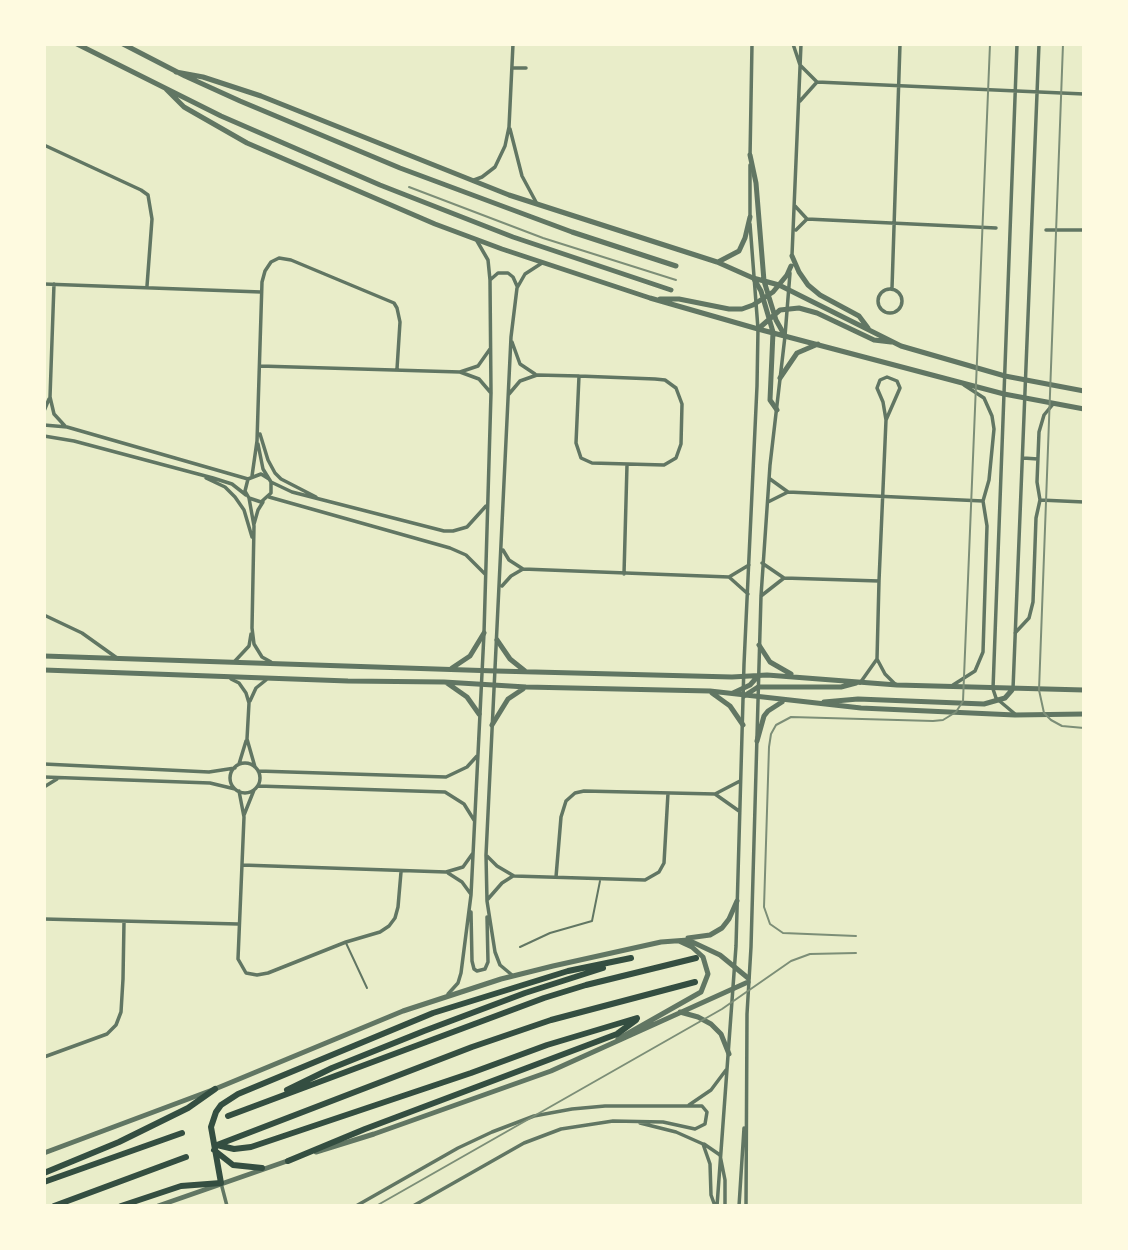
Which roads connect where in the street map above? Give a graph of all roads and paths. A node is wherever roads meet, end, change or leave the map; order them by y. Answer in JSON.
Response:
{"nodes":[{"id":1,"x":78,"y":44,"type":"edge"},
{"id":2,"x":123,"y":44,"type":"edge"},
{"id":3,"x":513,"y":44,"type":"edge"},
{"id":4,"x":752,"y":44,"type":"edge"},
{"id":5,"x":793,"y":44,"type":"edge"},
{"id":6,"x":800,"y":44,"type":"edge"},
{"id":7,"x":900,"y":44,"type":"edge"},
{"id":8,"x":1017,"y":44,"type":"edge"},
{"id":9,"x":1040,"y":44,"type":"edge"},
{"id":10,"x":800,"y":65,"type":"junction"},
{"id":11,"x":512,"y":68,"type":"junction"},
{"id":12,"x":526,"y":68,"type":"dead end"},
{"id":13,"x":176,"y":72,"type":"junction"},
{"id":14,"x":817,"y":82,"type":"junction"},
{"id":15,"x":899,"y":86,"type":"junction"},
{"id":16,"x":166,"y":89,"type":"junction"},
{"id":17,"x":1037,"y":92,"type":"junction"},
{"id":18,"x":1015,"y":93,"type":"junction"},
{"id":19,"x":1084,"y":94,"type":"edge"},
{"id":20,"x":799,"y":103,"type":"junction"},
{"id":21,"x":509,"y":127,"type":"junction"},
{"id":22,"x":44,"y":145,"type":"edge"},
{"id":23,"x":750,"y":155,"type":"junction"},
{"id":24,"x":474,"y":180,"type":"junction"},
{"id":25,"x":536,"y":202,"type":"junction"},
{"id":26,"x":795,"y":205,"type":"junction"},
{"id":27,"x":750,"y":217,"type":"junction"},
{"id":28,"x":807,"y":219,"type":"junction"},
{"id":29,"x":894,"y":222,"type":"junction"},
{"id":30,"x":996,"y":228,"type":"dead end"},
{"id":31,"x":1046,"y":230,"type":"dead end"},
{"id":32,"x":1084,"y":230,"type":"edge"},
{"id":33,"x":794,"y":232,"type":"junction"},
{"id":34,"x":476,"y":240,"type":"junction"},
{"id":35,"x":792,"y":256,"type":"junction"},
{"id":36,"x":717,"y":262,"type":"junction"},
{"id":37,"x":542,"y":263,"type":"junction"},
{"id":38,"x":676,"y":266,"type":"dead end"},
{"id":39,"x":791,"y":266,"type":"junction"},
{"id":40,"x":753,"y":278,"type":"junction"},
{"id":41,"x":490,"y":280,"type":"junction"},
{"id":42,"x":764,"y":281,"type":"junction"},
{"id":43,"x":44,"y":284,"type":"edge"},
{"id":44,"x":54,"y":284,"type":"junction"},
{"id":45,"x":779,"y":285,"type":"junction"},
{"id":46,"x":147,"y":286,"type":"junction"},
{"id":47,"x":517,"y":288,"type":"junction"},
{"id":48,"x":787,"y":288,"type":"junction"},
{"id":49,"x":892,"y":288,"type":"junction"},
{"id":50,"x":671,"y":290,"type":"dead end"},
{"id":51,"x":261,"y":292,"type":"junction"},
{"id":52,"x":766,"y":297,"type":"junction"},
{"id":53,"x":650,"y":298,"type":"junction"},
{"id":54,"x":756,"y":303,"type":"junction"},
{"id":55,"x":788,"y":307,"type":"junction"},
{"id":56,"x":771,"y":315,"type":"junction"},
{"id":57,"x":868,"y":328,"type":"junction"},
{"id":58,"x":758,"y":329,"type":"junction"},
{"id":59,"x":773,"y":332,"type":"junction"},
{"id":60,"x":785,"y":335,"type":"junction"},
{"id":61,"x":511,"y":337,"type":"junction"},
{"id":62,"x":891,"y":342,"type":"junction"},
{"id":63,"x":818,"y":344,"type":"junction"},
{"id":64,"x":491,"y":347,"type":"junction"},
{"id":65,"x":260,"y":366,"type":"junction"},
{"id":66,"x":397,"y":369,"type":"junction"},
{"id":67,"x":460,"y":372,"type":"junction"},
{"id":68,"x":537,"y":374,"type":"junction"},
{"id":69,"x":579,"y":376,"type":"junction"},
{"id":70,"x":1005,"y":376,"type":"junction"},
{"id":71,"x":780,"y":378,"type":"junction"},
{"id":72,"x":1025,"y":380,"type":"junction"},
{"id":73,"x":962,"y":384,"type":"junction"},
{"id":74,"x":1084,"y":391,"type":"edge"},
{"id":75,"x":491,"y":393,"type":"junction"},
{"id":76,"x":1004,"y":394,"type":"junction"},
{"id":77,"x":508,"y":395,"type":"junction"},
{"id":78,"x":50,"y":397,"type":"junction"},
{"id":79,"x":1025,"y":398,"type":"junction"},
{"id":80,"x":1054,"y":403,"type":"junction"},
{"id":81,"x":1084,"y":409,"type":"edge"},
{"id":82,"x":777,"y":410,"type":"junction"},
{"id":83,"x":44,"y":411,"type":"edge"},
{"id":84,"x":886,"y":421,"type":"junction"},
{"id":85,"x":257,"y":424,"type":"junction"},
{"id":86,"x":44,"y":425,"type":"edge"},
{"id":87,"x":67,"y":427,"type":"junction"},
{"id":88,"x":44,"y":436,"type":"edge"},
{"id":89,"x":257,"y":441,"type":"junction"},
{"id":90,"x":1023,"y":458,"type":"junction"},
{"id":91,"x":1038,"y":459,"type":"junction"},
{"id":92,"x":627,"y":464,"type":"junction"},
{"id":93,"x":194,"y":473,"type":"junction"},
{"id":94,"x":250,"y":477,"type":"junction"},
{"id":95,"x":769,"y":478,"type":"junction"},
{"id":96,"x":270,"y":481,"type":"junction"},
{"id":97,"x":788,"y":492,"type":"junction"},
{"id":98,"x":883,"y":495,"type":"junction"},
{"id":99,"x":248,"y":497,"type":"junction"},
{"id":100,"x":317,"y":498,"type":"junction"},
{"id":101,"x":267,"y":499,"type":"junction"},
{"id":102,"x":1040,"y":500,"type":"junction"},
{"id":103,"x":984,"y":501,"type":"junction"},
{"id":104,"x":1084,"y":502,"type":"edge"},
{"id":105,"x":488,"y":504,"type":"junction"},
{"id":106,"x":767,"y":504,"type":"junction"},
{"id":107,"x":254,"y":526,"type":"junction"},
{"id":108,"x":253,"y":546,"type":"junction"},
{"id":109,"x":502,"y":548,"type":"junction"},
{"id":110,"x":762,"y":563,"type":"junction"},
{"id":111,"x":750,"y":564,"type":"junction"},
{"id":112,"x":523,"y":569,"type":"junction"},
{"id":113,"x":624,"y":574,"type":"junction"},
{"id":114,"x":485,"y":575,"type":"junction"},
{"id":115,"x":729,"y":578,"type":"junction"},
{"id":116,"x":784,"y":578,"type":"junction"},
{"id":117,"x":880,"y":581,"type":"junction"},
{"id":118,"x":500,"y":588,"type":"junction"},
{"id":119,"x":748,"y":594,"type":"junction"},
{"id":120,"x":761,"y":596,"type":"junction"},
{"id":121,"x":44,"y":615,"type":"edge"},
{"id":122,"x":252,"y":628,"type":"junction"},
{"id":123,"x":484,"y":633,"type":"junction"},
{"id":124,"x":1015,"y":633,"type":"junction"},
{"id":125,"x":496,"y":640,"type":"junction"},
{"id":126,"x":759,"y":645,"type":"junction"},
{"id":127,"x":44,"y":656,"type":"edge"},
{"id":128,"x":118,"y":659,"type":"junction"},
{"id":129,"x":877,"y":659,"type":"junction"},
{"id":130,"x":235,"y":661,"type":"junction"},
{"id":131,"x":271,"y":662,"type":"junction"},
{"id":132,"x":452,"y":668,"type":"junction"},
{"id":133,"x":44,"y":670,"type":"edge"},
{"id":134,"x":482,"y":670,"type":"junction"},
{"id":135,"x":496,"y":671,"type":"junction"},
{"id":136,"x":525,"y":671,"type":"junction"},
{"id":137,"x":223,"y":675,"type":"junction"},
{"id":138,"x":759,"y":675,"type":"junction"},
{"id":139,"x":744,"y":676,"type":"junction"},
{"id":140,"x":797,"y":677,"type":"junction"},
{"id":141,"x":269,"y":678,"type":"junction"},
{"id":142,"x":444,"y":682,"type":"junction"},
{"id":143,"x":858,"y":683,"type":"junction"},
{"id":144,"x":480,"y":685,"type":"junction"},
{"id":145,"x":897,"y":685,"type":"junction"},
{"id":146,"x":495,"y":686,"type":"junction"},
{"id":147,"x":526,"y":687,"type":"junction"},
{"id":148,"x":758,"y":687,"type":"junction"},
{"id":149,"x":950,"y":687,"type":"junction"},
{"id":150,"x":745,"y":688,"type":"junction"},
{"id":151,"x":993,"y":689,"type":"junction"},
{"id":152,"x":1013,"y":689,"type":"junction"},
{"id":153,"x":1084,"y":690,"type":"edge"},
{"id":154,"x":710,"y":691,"type":"junction"},
{"id":155,"x":732,"y":693,"type":"junction"},
{"id":156,"x":744,"y":695,"type":"junction"},
{"id":157,"x":758,"y":698,"type":"junction"},
{"id":158,"x":785,"y":701,"type":"junction"},
{"id":159,"x":998,"y":701,"type":"junction"},
{"id":160,"x":249,"y":703,"type":"junction"},
{"id":161,"x":817,"y":703,"type":"junction"},
{"id":162,"x":479,"y":714,"type":"junction"},
{"id":163,"x":1084,"y":714,"type":"edge"},
{"id":164,"x":1015,"y":715,"type":"junction"},
{"id":165,"x":492,"y":725,"type":"junction"},
{"id":166,"x":743,"y":725,"type":"junction"},
{"id":167,"x":247,"y":739,"type":"junction"},
{"id":168,"x":757,"y":741,"type":"junction"},
{"id":169,"x":478,"y":754,"type":"junction"},
{"id":170,"x":44,"y":764,"type":"edge"},
{"id":171,"x":236,"y":767,"type":"junction"},
{"id":172,"x":256,"y":769,"type":"junction"},
{"id":173,"x":44,"y":777,"type":"edge"},
{"id":174,"x":60,"y":778,"type":"junction"},
{"id":175,"x":741,"y":781,"type":"junction"},
{"id":176,"x":44,"y":787,"type":"edge"},
{"id":177,"x":256,"y":787,"type":"junction"},
{"id":178,"x":237,"y":790,"type":"junction"},
{"id":179,"x":668,"y":793,"type":"junction"},
{"id":180,"x":715,"y":794,"type":"junction"},
{"id":181,"x":739,"y":811,"type":"junction"},
{"id":182,"x":244,"y":817,"type":"junction"},
{"id":183,"x":476,"y":823,"type":"junction"},
{"id":184,"x":475,"y":851,"type":"junction"},
{"id":185,"x":486,"y":855,"type":"junction"},
{"id":186,"x":242,"y":865,"type":"junction"},
{"id":187,"x":401,"y":872,"type":"junction"},
{"id":188,"x":446,"y":872,"type":"junction"},
{"id":189,"x":514,"y":876,"type":"junction"},
{"id":190,"x":556,"y":877,"type":"junction"},
{"id":191,"x":600,"y":880,"type":"junction"},
{"id":192,"x":471,"y":895,"type":"junction"},
{"id":193,"x":487,"y":901,"type":"junction"},
{"id":194,"x":737,"y":901,"type":"junction"},
{"id":195,"x":44,"y":919,"type":"edge"},
{"id":196,"x":124,"y":922,"type":"junction"},
{"id":197,"x":238,"y":924,"type":"junction"},
{"id":198,"x":677,"y":940,"type":"junction"},
{"id":199,"x":346,"y":942,"type":"junction"},
{"id":200,"x":520,"y":947,"type":"dead end"},
{"id":201,"x":696,"y":958,"type":"dead end"},
{"id":202,"x":734,"y":967,"type":"junction"},
{"id":203,"x":513,"y":976,"type":"junction"},
{"id":204,"x":748,"y":980,"type":"junction"},
{"id":205,"x":695,"y":982,"type":"dead end"},
{"id":206,"x":367,"y":988,"type":"dead end"},
{"id":207,"x":732,"y":990,"type":"junction"},
{"id":208,"x":446,"y":996,"type":"junction"},
{"id":209,"x":680,"y":1013,"type":"junction"},
{"id":210,"x":604,"y":1048,"type":"junction"},
{"id":211,"x":729,"y":1054,"type":"junction"},
{"id":212,"x":44,"y":1057,"type":"edge"},
{"id":213,"x":728,"y":1065,"type":"junction"},
{"id":214,"x":215,"y":1089,"type":"junction"},
{"id":215,"x":747,"y":1094,"type":"junction"},
{"id":216,"x":686,"y":1106,"type":"junction"},
{"id":217,"x":244,"y":1110,"type":"junction"},
{"id":218,"x":228,"y":1116,"type":"dead end"},
{"id":219,"x":635,"y":1121,"type":"junction"},
{"id":220,"x":182,"y":1133,"type":"dead end"},
{"id":221,"x":703,"y":1144,"type":"junction"},
{"id":222,"x":216,"y":1148,"type":"junction"},
{"id":223,"x":44,"y":1153,"type":"edge"},
{"id":224,"x":720,"y":1155,"type":"junction"},
{"id":225,"x":186,"y":1157,"type":"dead end"},
{"id":226,"x":288,"y":1161,"type":"junction"},
{"id":227,"x":262,"y":1168,"type":"junction"},
{"id":228,"x":44,"y":1173,"type":"edge"},
{"id":229,"x":44,"y":1182,"type":"edge"},
{"id":230,"x":221,"y":1184,"type":"junction"},
{"id":231,"x":54,"y":1206,"type":"edge"},
{"id":232,"x":121,"y":1206,"type":"edge"},
{"id":233,"x":158,"y":1206,"type":"edge"},
{"id":234,"x":227,"y":1206,"type":"edge"},
{"id":235,"x":356,"y":1206,"type":"edge"},
{"id":236,"x":414,"y":1206,"type":"edge"},
{"id":237,"x":716,"y":1206,"type":"edge"},
{"id":238,"x":725,"y":1206,"type":"edge"},
{"id":239,"x":739,"y":1206,"type":"edge"},
{"id":240,"x":746,"y":1206,"type":"edge"}],
"edges":[{"from":1,"to":16,"type":"street"},
{"from":2,"to":13,"type":"street"},
{"from":3,"to":11,"type":"street"},
{"from":4,"to":23,"type":"street"},
{"from":5,"to":10,"type":"street"},
{"from":6,"to":10,"type":"street"},
{"from":7,"to":15,"type":"street"},
{"from":8,"to":18,"type":"street"},
{"from":9,"to":17,"type":"street"},
{"from":10,"to":14,"type":"street"},
{"from":10,"to":20,"type":"street"},
{"from":11,"to":12,"type":"street"},
{"from":11,"to":21,"type":"street"},
{"from":13,"to":24,"type":"street"},
{"from":13,"to":38,"type":"street"},
{"from":14,"to":15,"type":"street"},
{"from":14,"to":20,"type":"street"},
{"from":15,"to":18,"type":"street"},
{"from":15,"to":29,"type":"street"},
{"from":16,"to":34,"type":"street"},
{"from":16,"to":50,"type":"street"},
{"from":17,"to":18,"type":"street"},
{"from":17,"to":19,"type":"street"},
{"from":17,"to":72,"type":"street"},
{"from":18,"to":70,"type":"street"},
{"from":20,"to":26,"type":"street"},
{"from":21,"to":24,"type":"street"},
{"from":21,"to":25,"type":"street"},
{"from":22,"to":46,"type":"street"},
{"from":23,"to":27,"type":"street"},
{"from":23,"to":42,"type":"street"},
{"from":24,"to":25,"type":"street"},
{"from":25,"to":36,"type":"street"},
{"from":26,"to":28,"type":"street"},
{"from":26,"to":33,"type":"street"},
{"from":27,"to":36,"type":"street"},
{"from":27,"to":40,"type":"street"},
{"from":28,"to":29,"type":"street"},
{"from":28,"to":33,"type":"street"},
{"from":29,"to":30,"type":"street"},
{"from":29,"to":49,"type":"street"},
{"from":31,"to":32,"type":"street"},
{"from":33,"to":35,"type":"street"},
{"from":34,"to":37,"type":"street"},
{"from":34,"to":41,"type":"street"},
{"from":35,"to":39,"type":"street"},
{"from":35,"to":57,"type":"street"},
{"from":36,"to":40,"type":"street"},
{"from":37,"to":47,"type":"street"},
{"from":37,"to":53,"type":"street"},
{"from":39,"to":45,"type":"street"},
{"from":39,"to":48,"type":"street"},
{"from":40,"to":42,"type":"street"},
{"from":40,"to":52,"type":"street"},
{"from":40,"to":54,"type":"street"},
{"from":41,"to":47,"type":"street"},
{"from":41,"to":64,"type":"street"},
{"from":42,"to":45,"type":"street"},
{"from":42,"to":52,"type":"street"},
{"from":43,"to":44,"type":"street"},
{"from":44,"to":46,"type":"street"},
{"from":44,"to":78,"type":"street"},
{"from":45,"to":48,"type":"street"},
{"from":45,"to":52,"type":"street"},
{"from":46,"to":51,"type":"street"},
{"from":47,"to":61,"type":"street"},
{"from":48,"to":55,"type":"street"},
{"from":48,"to":57,"type":"street"},
{"from":49,"to":49,"type":"street"},
{"from":51,"to":65,"type":"street"},
{"from":51,"to":66,"type":"street"},
{"from":52,"to":54,"type":"street"},
{"from":52,"to":56,"type":"street"},
{"from":53,"to":54,"type":"street"},
{"from":53,"to":58,"type":"street"},
{"from":54,"to":58,"type":"street"},
{"from":55,"to":56,"type":"street"},
{"from":55,"to":60,"type":"street"},
{"from":55,"to":62,"type":"street"},
{"from":56,"to":58,"type":"street"},
{"from":56,"to":59,"type":"street"},
{"from":56,"to":60,"type":"street"},
{"from":57,"to":62,"type":"street"},
{"from":58,"to":59,"type":"street"},
{"from":58,"to":111,"type":"street"},
{"from":59,"to":60,"type":"street"},
{"from":59,"to":82,"type":"street"},
{"from":60,"to":63,"type":"street"},
{"from":60,"to":71,"type":"street"},
{"from":61,"to":68,"type":"street"},
{"from":61,"to":77,"type":"street"},
{"from":62,"to":70,"type":"street"},
{"from":63,"to":71,"type":"street"},
{"from":63,"to":73,"type":"street"},
{"from":64,"to":67,"type":"street"},
{"from":64,"to":75,"type":"street"},
{"from":65,"to":66,"type":"street"},
{"from":65,"to":85,"type":"street"},
{"from":66,"to":67,"type":"street"},
{"from":67,"to":75,"type":"street"},
{"from":68,"to":69,"type":"street"},
{"from":68,"to":77,"type":"street"},
{"from":69,"to":92,"type":"street"},
{"from":69,"to":92,"type":"street"},
{"from":70,"to":72,"type":"street"},
{"from":70,"to":76,"type":"street"},
{"from":71,"to":82,"type":"street"},
{"from":72,"to":74,"type":"street"},
{"from":72,"to":79,"type":"street"},
{"from":73,"to":76,"type":"street"},
{"from":73,"to":103,"type":"street"},
{"from":75,"to":105,"type":"street"},
{"from":76,"to":79,"type":"street"},
{"from":76,"to":151,"type":"street"},
{"from":77,"to":109,"type":"street"},
{"from":78,"to":83,"type":"street"},
{"from":78,"to":87,"type":"street"},
{"from":79,"to":80,"type":"street"},
{"from":79,"to":90,"type":"street"},
{"from":80,"to":81,"type":"street"},
{"from":80,"to":91,"type":"street"},
{"from":82,"to":95,"type":"street"},
{"from":84,"to":84,"type":"street"},
{"from":84,"to":98,"type":"street"},
{"from":85,"to":89,"type":"street"},
{"from":85,"to":100,"type":"street"},
{"from":86,"to":87,"type":"street"},
{"from":87,"to":94,"type":"street"},
{"from":88,"to":93,"type":"street"},
{"from":89,"to":94,"type":"street"},
{"from":89,"to":96,"type":"street"},
{"from":90,"to":91,"type":"street"},
{"from":90,"to":124,"type":"street"},
{"from":91,"to":102,"type":"street"},
{"from":92,"to":113,"type":"street"},
{"from":93,"to":99,"type":"street"},
{"from":93,"to":108,"type":"street"},
{"from":94,"to":96,"type":"street"},
{"from":94,"to":99,"type":"street"},
{"from":95,"to":97,"type":"street"},
{"from":95,"to":106,"type":"street"},
{"from":96,"to":100,"type":"street"},
{"from":96,"to":101,"type":"street"},
{"from":97,"to":98,"type":"street"},
{"from":97,"to":106,"type":"street"},
{"from":98,"to":103,"type":"street"},
{"from":98,"to":117,"type":"street"},
{"from":99,"to":101,"type":"street"},
{"from":99,"to":107,"type":"street"},
{"from":100,"to":105,"type":"street"},
{"from":101,"to":107,"type":"street"},
{"from":101,"to":114,"type":"street"},
{"from":102,"to":104,"type":"street"},
{"from":102,"to":124,"type":"street"},
{"from":103,"to":149,"type":"street"},
{"from":105,"to":114,"type":"street"},
{"from":106,"to":110,"type":"street"},
{"from":107,"to":108,"type":"street"},
{"from":108,"to":122,"type":"street"},
{"from":109,"to":112,"type":"street"},
{"from":109,"to":118,"type":"street"},
{"from":110,"to":116,"type":"street"},
{"from":110,"to":120,"type":"street"},
{"from":111,"to":115,"type":"street"},
{"from":111,"to":119,"type":"street"},
{"from":112,"to":113,"type":"street"},
{"from":112,"to":118,"type":"street"},
{"from":113,"to":115,"type":"street"},
{"from":114,"to":123,"type":"street"},
{"from":115,"to":119,"type":"street"},
{"from":116,"to":117,"type":"street"},
{"from":116,"to":120,"type":"street"},
{"from":117,"to":129,"type":"street"},
{"from":118,"to":125,"type":"street"},
{"from":119,"to":139,"type":"street"},
{"from":120,"to":126,"type":"street"},
{"from":121,"to":128,"type":"street"},
{"from":122,"to":130,"type":"street"},
{"from":122,"to":131,"type":"street"},
{"from":123,"to":132,"type":"street"},
{"from":123,"to":134,"type":"street"},
{"from":124,"to":152,"type":"street"},
{"from":125,"to":135,"type":"street"},
{"from":125,"to":136,"type":"street"},
{"from":126,"to":138,"type":"street"},
{"from":126,"to":140,"type":"street"},
{"from":127,"to":128,"type":"street"},
{"from":128,"to":130,"type":"street"},
{"from":129,"to":143,"type":"street"},
{"from":129,"to":145,"type":"street"},
{"from":130,"to":131,"type":"street"},
{"from":131,"to":132,"type":"street"},
{"from":132,"to":134,"type":"street"},
{"from":133,"to":137,"type":"street"},
{"from":134,"to":135,"type":"street"},
{"from":134,"to":144,"type":"street"},
{"from":135,"to":136,"type":"street"},
{"from":135,"to":146,"type":"street"},
{"from":136,"to":139,"type":"street"},
{"from":137,"to":141,"type":"street"},
{"from":137,"to":160,"type":"street"},
{"from":138,"to":139,"type":"street"},
{"from":138,"to":140,"type":"street"},
{"from":138,"to":148,"type":"street"},
{"from":138,"to":150,"type":"street"},
{"from":139,"to":150,"type":"street"},
{"from":140,"to":143,"type":"street"},
{"from":141,"to":142,"type":"street"},
{"from":141,"to":160,"type":"street"},
{"from":142,"to":144,"type":"street"},
{"from":142,"to":162,"type":"street"},
{"from":143,"to":145,"type":"street"},
{"from":143,"to":148,"type":"street"},
{"from":144,"to":146,"type":"street"},
{"from":144,"to":162,"type":"street"},
{"from":145,"to":149,"type":"street"},
{"from":146,"to":147,"type":"street"},
{"from":146,"to":165,"type":"street"},
{"from":147,"to":154,"type":"street"},
{"from":147,"to":165,"type":"street"},
{"from":148,"to":156,"type":"street"},
{"from":148,"to":157,"type":"street"},
{"from":149,"to":151,"type":"street"},
{"from":150,"to":155,"type":"street"},
{"from":150,"to":156,"type":"street"},
{"from":151,"to":152,"type":"street"},
{"from":151,"to":159,"type":"street"},
{"from":152,"to":153,"type":"street"},
{"from":152,"to":159,"type":"street"},
{"from":154,"to":155,"type":"street"},
{"from":154,"to":166,"type":"street"},
{"from":155,"to":156,"type":"street"},
{"from":156,"to":157,"type":"street"},
{"from":156,"to":166,"type":"street"},
{"from":157,"to":158,"type":"street"},
{"from":157,"to":168,"type":"street"},
{"from":158,"to":161,"type":"street"},
{"from":158,"to":168,"type":"street"},
{"from":159,"to":161,"type":"street"},
{"from":159,"to":164,"type":"street"},
{"from":160,"to":167,"type":"street"},
{"from":161,"to":164,"type":"street"},
{"from":162,"to":169,"type":"street"},
{"from":163,"to":164,"type":"street"},
{"from":165,"to":185,"type":"street"},
{"from":166,"to":175,"type":"street"},
{"from":167,"to":171,"type":"street"},
{"from":167,"to":172,"type":"street"},
{"from":168,"to":204,"type":"street"},
{"from":169,"to":172,"type":"street"},
{"from":169,"to":183,"type":"street"},
{"from":170,"to":171,"type":"street"},
{"from":171,"to":172,"type":"street"},
{"from":171,"to":178,"type":"street"},
{"from":172,"to":177,"type":"street"},
{"from":173,"to":174,"type":"street"},
{"from":174,"to":176,"type":"street"},
{"from":174,"to":178,"type":"street"},
{"from":175,"to":180,"type":"street"},
{"from":175,"to":181,"type":"street"},
{"from":177,"to":178,"type":"street"},
{"from":177,"to":182,"type":"street"},
{"from":177,"to":183,"type":"street"},
{"from":178,"to":182,"type":"street"},
{"from":179,"to":180,"type":"street"},
{"from":179,"to":190,"type":"street"},
{"from":179,"to":191,"type":"street"},
{"from":180,"to":181,"type":"street"},
{"from":181,"to":194,"type":"street"},
{"from":182,"to":186,"type":"street"},
{"from":183,"to":184,"type":"street"},
{"from":184,"to":188,"type":"street"},
{"from":184,"to":192,"type":"street"},
{"from":185,"to":189,"type":"street"},
{"from":185,"to":193,"type":"street"},
{"from":186,"to":187,"type":"street"},
{"from":186,"to":197,"type":"street"},
{"from":187,"to":188,"type":"street"},
{"from":187,"to":199,"type":"street"},
{"from":188,"to":192,"type":"street"},
{"from":189,"to":190,"type":"street"},
{"from":189,"to":193,"type":"street"},
{"from":190,"to":191,"type":"street"},
{"from":191,"to":200,"type":"lane"},
{"from":192,"to":193,"type":"street"},
{"from":192,"to":208,"type":"street"},
{"from":193,"to":203,"type":"street"},
{"from":194,"to":198,"type":"street"},
{"from":194,"to":202,"type":"street"},
{"from":195,"to":196,"type":"street"},
{"from":196,"to":197,"type":"street"},
{"from":196,"to":212,"type":"street"},
{"from":197,"to":199,"type":"street"},
{"from":198,"to":202,"type":"street"},
{"from":198,"to":203,"type":"street"},
{"from":198,"to":210,"type":"street"},
{"from":199,"to":206,"type":"lane"},
{"from":201,"to":217,"type":"highway"},
{"from":202,"to":204,"type":"street"},
{"from":202,"to":207,"type":"street"},
{"from":203,"to":208,"type":"street"},
{"from":204,"to":207,"type":"street"},
{"from":204,"to":215,"type":"street"},
{"from":205,"to":222,"type":"highway"},
{"from":207,"to":209,"type":"street"},
{"from":207,"to":211,"type":"street"},
{"from":208,"to":214,"type":"street"},
{"from":209,"to":210,"type":"street"},
{"from":209,"to":211,"type":"street"},
{"from":210,"to":226,"type":"street"},
{"from":211,"to":213,"type":"street"},
{"from":213,"to":216,"type":"street"},
{"from":213,"to":224,"type":"street"},
{"from":214,"to":223,"type":"street"},
{"from":214,"to":228,"type":"highway"},
{"from":215,"to":239,"type":"street"},
{"from":215,"to":240,"type":"street"},
{"from":216,"to":219,"type":"street"},
{"from":216,"to":235,"type":"street"},
{"from":217,"to":218,"type":"highway"},
{"from":217,"to":222,"type":"highway"},
{"from":219,"to":221,"type":"street"},
{"from":219,"to":236,"type":"street"},
{"from":220,"to":229,"type":"highway"},
{"from":221,"to":224,"type":"street"},
{"from":221,"to":237,"type":"street"},
{"from":222,"to":226,"type":"highway"},
{"from":222,"to":227,"type":"highway"},
{"from":222,"to":230,"type":"highway"},
{"from":224,"to":237,"type":"street"},
{"from":224,"to":238,"type":"street"},
{"from":225,"to":231,"type":"highway"},
{"from":226,"to":227,"type":"street"},
{"from":227,"to":230,"type":"street"},
{"from":230,"to":232,"type":"highway"},
{"from":230,"to":233,"type":"street"},
{"from":230,"to":234,"type":"street"}]}
